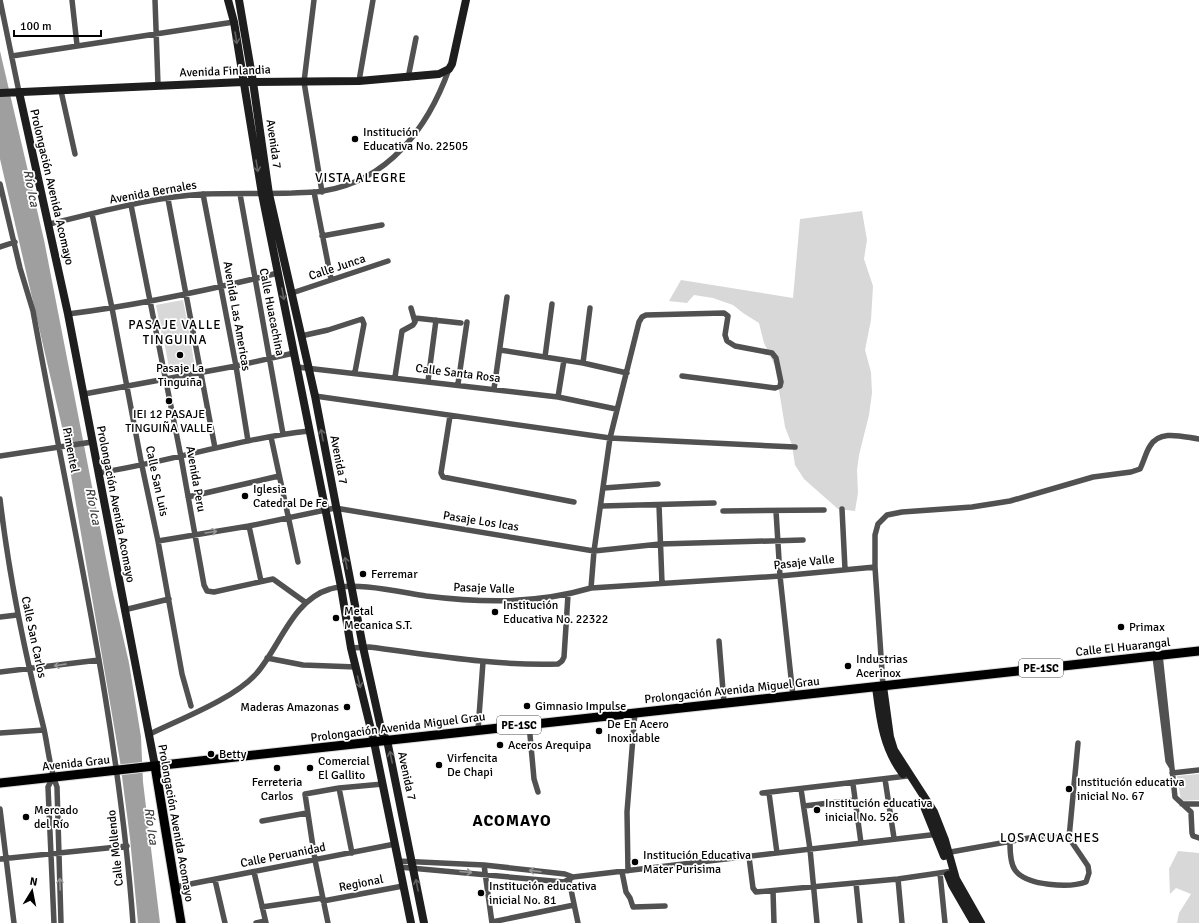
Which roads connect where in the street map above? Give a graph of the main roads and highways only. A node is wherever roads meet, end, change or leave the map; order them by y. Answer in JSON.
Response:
{"nodes":[{"id":1,"x":1199,"y":651,"type":"edge"},
{"id":2,"x":879,"y":686,"type":"joint"},
{"id":3,"x":151,"y":767,"type":"junction"},
{"id":4,"x":0,"y":783,"type":"edge"},
{"id":5,"x":181,"y":923,"type":"edge"}],
"edges":[{"from":1,"to":2,"type":"main road","name":"Calle El Huarangal","number":"PE-1SC"},
{"from":2,"to":3,"type":"main road","name":"Prolongación Avenida Miguel Grau","number":"PE-1SC"},
{"from":3,"to":4,"type":"main road","name":"Avenida Grau"},
{"from":3,"to":5,"type":"main road","name":"Prolongación Avenida Acomayo"}]}
